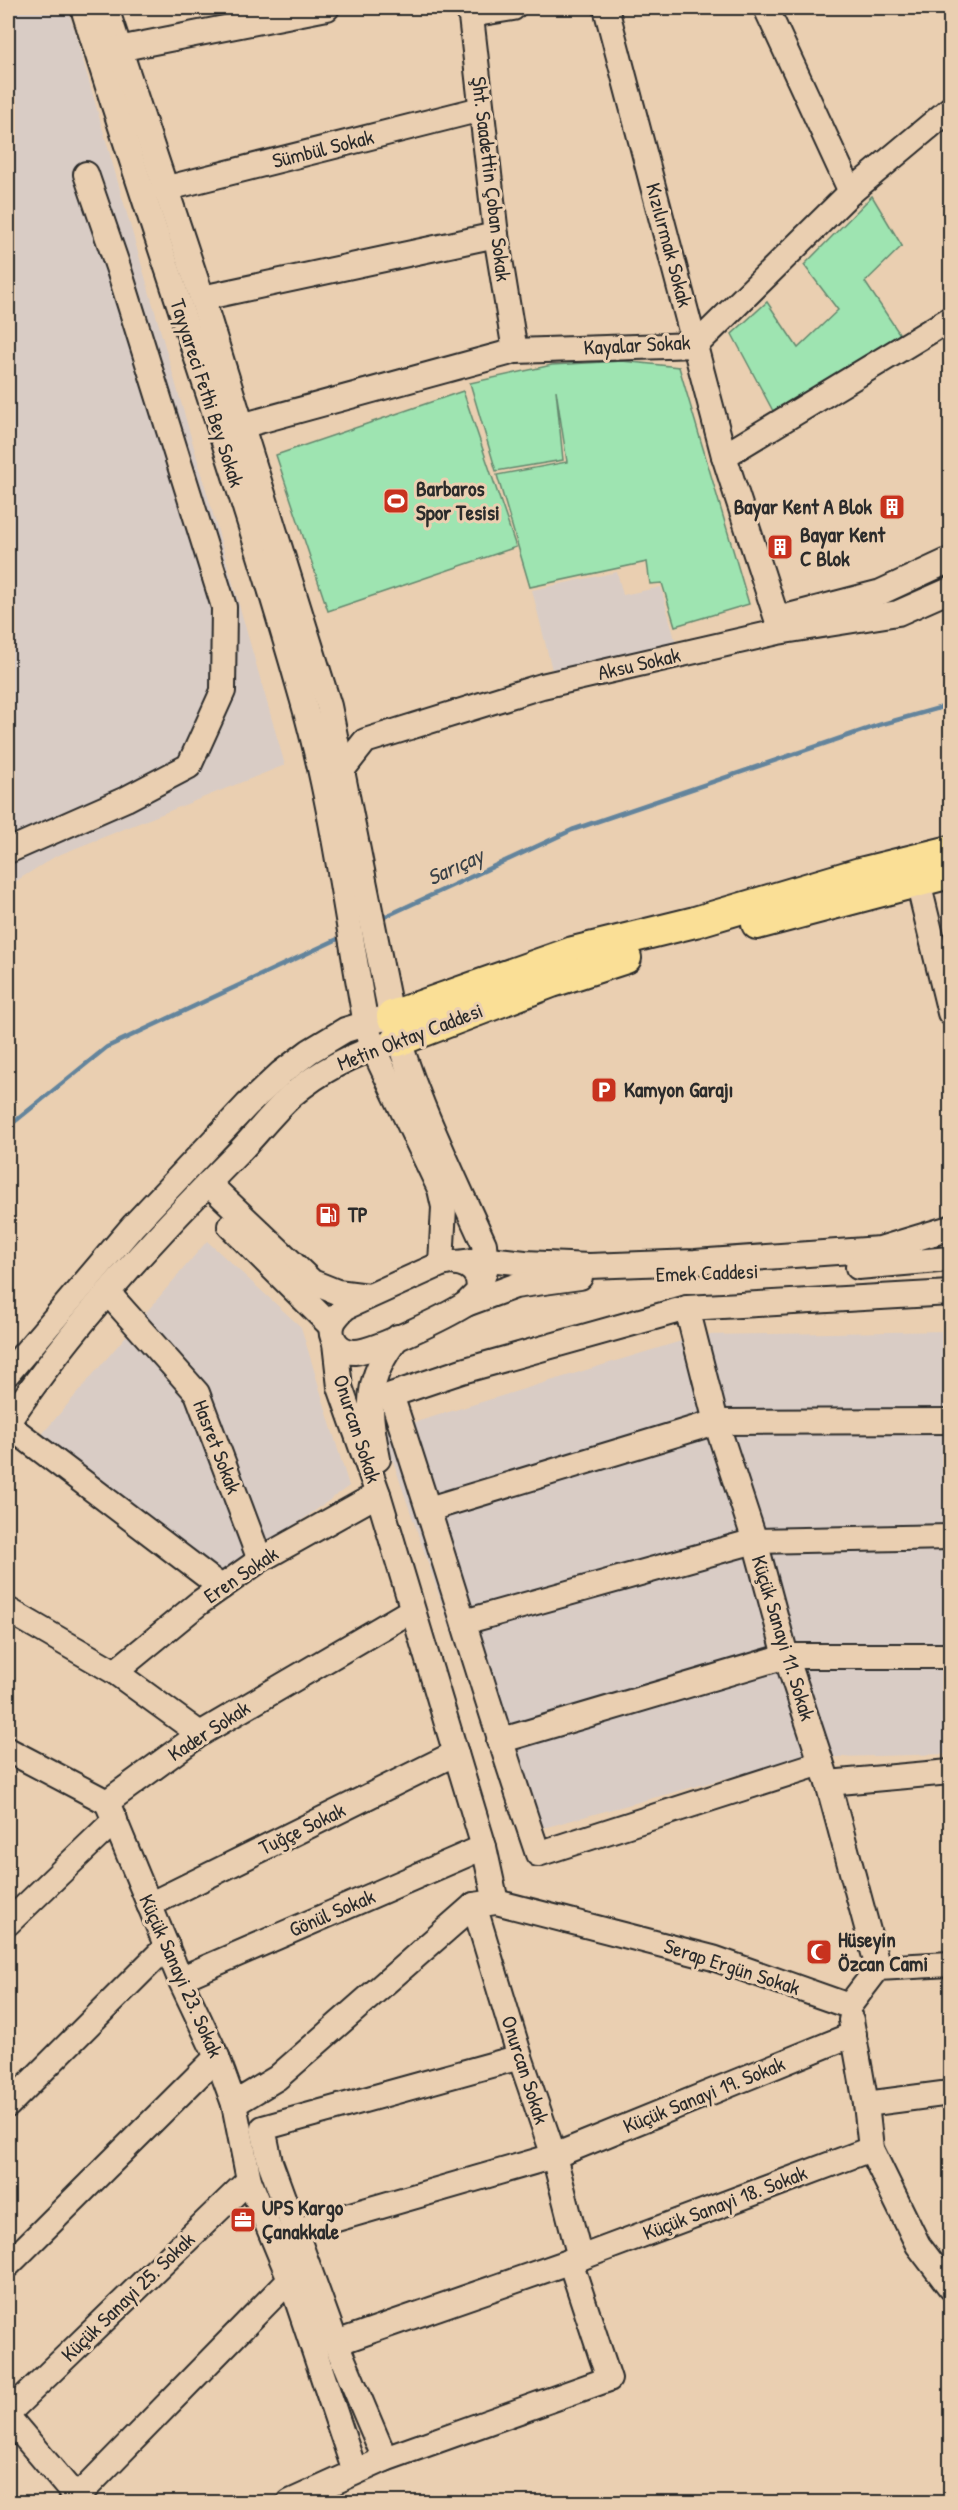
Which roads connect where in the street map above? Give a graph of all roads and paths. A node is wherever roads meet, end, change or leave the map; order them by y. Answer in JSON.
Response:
{"nodes":[{"id":1,"x":83,"y":8,"type":"edge"},
{"id":2,"x":106,"y":8,"type":"edge"},
{"id":3,"x":327,"y":8,"type":"edge"},
{"id":4,"x":513,"y":8,"type":"edge"},
{"id":5,"x":606,"y":8,"type":"edge"},
{"id":6,"x":766,"y":8,"type":"edge"},
{"id":7,"x":470,"y":11,"type":"edge"},
{"id":8,"x":108,"y":51,"type":"junction"},
{"id":9,"x":481,"y":109,"type":"junction"},
{"id":10,"x":951,"y":109,"type":"edge"},
{"id":11,"x":86,"y":174,"type":"dead end"},
{"id":12,"x":164,"y":189,"type":"junction"},
{"id":13,"x":851,"y":192,"type":"junction"},
{"id":14,"x":496,"y":234,"type":"junction"},
{"id":15,"x":202,"y":298,"type":"junction"},
{"id":16,"x":951,"y":319,"type":"edge"},
{"id":17,"x":696,"y":345,"type":"junction"},
{"id":18,"x":515,"y":351,"type":"junction"},
{"id":19,"x":241,"y":426,"type":"junction"},
{"id":20,"x":724,"y":456,"type":"junction"},
{"id":21,"x":951,"y":560,"type":"edge"},
{"id":22,"x":951,"y":590,"type":"edge"},
{"id":23,"x":333,"y":775,"type":"junction"},
{"id":24,"x":8,"y":851,"type":"edge"},
{"id":25,"x":951,"y":851,"type":"edge"},
{"id":26,"x":951,"y":873,"type":"edge"},
{"id":27,"x":918,"y":882,"type":"junction"},
{"id":28,"x":951,"y":1012,"type":"edge"},
{"id":29,"x":380,"y":1025,"type":"junction"},
{"id":30,"x":202,"y":1188,"type":"junction"},
{"id":31,"x":951,"y":1228,"type":"edge"},
{"id":32,"x":485,"y":1259,"type":"junction"},
{"id":33,"x":951,"y":1259,"type":"edge"},
{"id":34,"x":450,"y":1263,"type":"junction"},
{"id":35,"x":108,"y":1293,"type":"junction"},
{"id":36,"x":951,"y":1293,"type":"edge"},
{"id":37,"x":369,"y":1296,"type":"junction"},
{"id":38,"x":472,"y":1298,"type":"junction"},
{"id":39,"x":687,"y":1308,"type":"junction"},
{"id":40,"x":333,"y":1334,"type":"junction"},
{"id":41,"x":398,"y":1337,"type":"junction"},
{"id":42,"x":8,"y":1373,"type":"edge"},
{"id":43,"x":951,"y":1421,"type":"edge"},
{"id":44,"x":716,"y":1422,"type":"junction"},
{"id":45,"x":8,"y":1423,"type":"edge"},
{"id":46,"x":378,"y":1494,"type":"junction"},
{"id":47,"x":429,"y":1509,"type":"junction"},
{"id":48,"x":951,"y":1538,"type":"edge"},
{"id":49,"x":755,"y":1541,"type":"junction"},
{"id":50,"x":260,"y":1560,"type":"junction"},
{"id":51,"x":221,"y":1587,"type":"junction"},
{"id":52,"x":8,"y":1610,"type":"edge"},
{"id":53,"x":412,"y":1610,"type":"junction"},
{"id":54,"x":464,"y":1622,"type":"junction"},
{"id":55,"x":786,"y":1656,"type":"junction"},
{"id":56,"x":951,"y":1656,"type":"edge"},
{"id":57,"x":115,"y":1672,"type":"junction"},
{"id":58,"x":200,"y":1734,"type":"junction"},
{"id":59,"x":499,"y":1741,"type":"junction"},
{"id":60,"x":8,"y":1750,"type":"edge"},
{"id":61,"x":456,"y":1753,"type":"junction"},
{"id":62,"x":951,"y":1772,"type":"edge"},
{"id":63,"x":825,"y":1773,"type":"junction"},
{"id":64,"x":111,"y":1811,"type":"junction"},
{"id":65,"x":484,"y":1847,"type":"junction"},
{"id":66,"x":485,"y":1904,"type":"junction"},
{"id":67,"x":149,"y":1905,"type":"junction"},
{"id":68,"x":8,"y":1923,"type":"edge"},
{"id":69,"x":167,"y":1946,"type":"junction"},
{"id":70,"x":951,"y":1964,"type":"edge"},
{"id":71,"x":878,"y":1968,"type":"junction"},
{"id":72,"x":180,"y":1979,"type":"junction"},
{"id":73,"x":849,"y":2006,"type":"junction"},
{"id":74,"x":854,"y":2034,"type":"junction"},
{"id":75,"x":217,"y":2057,"type":"junction"},
{"id":76,"x":520,"y":2057,"type":"junction"},
{"id":77,"x":951,"y":2093,"type":"edge"},
{"id":78,"x":234,"y":2104,"type":"junction"},
{"id":79,"x":866,"y":2104,"type":"junction"},
{"id":80,"x":8,"y":2105,"type":"edge"},
{"id":81,"x":871,"y":2149,"type":"junction"},
{"id":82,"x":554,"y":2156,"type":"junction"},
{"id":83,"x":249,"y":2180,"type":"junction"},
{"id":84,"x":295,"y":2231,"type":"junction"},
{"id":85,"x":575,"y":2260,"type":"junction"},
{"id":86,"x":8,"y":2265,"type":"edge"},
{"id":87,"x":290,"y":2279,"type":"junction"},
{"id":88,"x":951,"y":2287,"type":"edge"},
{"id":89,"x":336,"y":2343,"type":"junction"},
{"id":90,"x":8,"y":2415,"type":"edge"},
{"id":91,"x":386,"y":2459,"type":"junction"},
{"id":92,"x":355,"y":2472,"type":"junction"},
{"id":93,"x":78,"y":2500,"type":"edge"},
{"id":94,"x":290,"y":2502,"type":"edge"}],
"edges":[{"from":1,"to":8,"type":"street","name":"Tayyareci Fethi Bey Sokak"},
{"from":2,"to":8,"type":"street","name":"Tayyareci Fethi Bey Sokak"},
{"from":3,"to":8,"type":"street"},
{"from":4,"to":7,"type":"street"},
{"from":5,"to":17,"type":"street","name":"Kızılırmak Sokak"},
{"from":6,"to":13,"type":"street"},
{"from":7,"to":9,"type":"street","name":"Şht. Saadettin Çoban Sokak"},
{"from":8,"to":12,"type":"street","name":"Tayyareci Fethi Bey Sokak"},
{"from":8,"to":23,"type":"street","name":"Tayyareci Fethi Bey Sokak"},
{"from":9,"to":12,"type":"street","name":"Sümbül Sokak"},
{"from":9,"to":14,"type":"street","name":"Şht. Saadettin Çoban Sokak"},
{"from":10,"to":13,"type":"street","name":"Kayalar Sokak"},
{"from":11,"to":24,"type":"street"},
{"from":12,"to":15,"type":"street","name":"Tayyareci Fethi Bey Sokak"},
{"from":13,"to":17,"type":"street","name":"Kayalar Sokak"},
{"from":14,"to":15,"type":"street"},
{"from":14,"to":18,"type":"street","name":"Şht. Saadettin Çoban Sokak"},
{"from":15,"to":19,"type":"street","name":"Tayyareci Fethi Bey Sokak"},
{"from":16,"to":20,"type":"street"},
{"from":17,"to":18,"type":"street","name":"Kayalar Sokak"},
{"from":17,"to":20,"type":"street","name":"Kızılırmak Sokak"},
{"from":18,"to":19,"type":"street","name":"Kayalar Sokak"},
{"from":19,"to":23,"type":"street","name":"Tayyareci Fethi Bey Sokak"},
{"from":20,"to":21,"type":"street","name":"Kızılırmak Sokak"},
{"from":22,"to":23,"type":"street","name":"Aksu Sokak"},
{"from":23,"to":29,"type":"street"},
{"from":25,"to":29,"type":"main road","name":"Metin Oktay Caddesi"},
{"from":26,"to":27,"type":"main road","name":"Metin Oktay Caddesi"},
{"from":27,"to":28,"type":"street"},
{"from":27,"to":29,"type":"main road","name":"Metin Oktay Caddesi"},
{"from":29,"to":30,"type":"street","name":"Metin Oktay Caddesi"},
{"from":29,"to":32,"type":"street"},
{"from":29,"to":34,"type":"street"},
{"from":29,"to":42,"type":"street","name":"Metin Oktay Caddesi"},
{"from":30,"to":35,"type":"street","name":"Metin Oktay Caddesi"},
{"from":30,"to":37,"type":"street"},
{"from":30,"to":40,"type":"street"},
{"from":31,"to":32,"type":"street"},
{"from":32,"to":34,"type":"street"},
{"from":32,"to":38,"type":"street"},
{"from":33,"to":38,"type":"street","name":"Emek Caddesi"},
{"from":34,"to":37,"type":"street"},
{"from":34,"to":38,"type":"street"},
{"from":35,"to":45,"type":"street","name":"Metin Oktay Caddesi"},
{"from":35,"to":50,"type":"street","name":"Hasret Sokak"},
{"from":36,"to":39,"type":"street"},
{"from":37,"to":40,"type":"street"},
{"from":38,"to":41,"type":"street","name":"Emek Caddesi"},
{"from":39,"to":44,"type":"street","name":"Küçük Sanayi 11. Sokak"},
{"from":39,"to":47,"type":"street"},
{"from":40,"to":41,"type":"street","name":"Emek Caddesi"},
{"from":40,"to":46,"type":"street","name":"Onurcan Sokak"},
{"from":41,"to":46,"type":"street","name":"Onurcan Sokak"},
{"from":43,"to":44,"type":"street"},
{"from":44,"to":47,"type":"street"},
{"from":44,"to":49,"type":"street","name":"Küçük Sanayi 11. Sokak"},
{"from":45,"to":51,"type":"street"},
{"from":46,"to":50,"type":"street","name":"Eren Sokak"},
{"from":46,"to":53,"type":"street","name":"Onurcan Sokak"},
{"from":47,"to":54,"type":"street"},
{"from":48,"to":49,"type":"street"},
{"from":49,"to":54,"type":"street"},
{"from":49,"to":55,"type":"street","name":"Küçük Sanayi 11. Sokak"},
{"from":50,"to":51,"type":"street","name":"Eren Sokak"},
{"from":51,"to":57,"type":"street","name":"Eren Sokak"},
{"from":52,"to":57,"type":"street"},
{"from":53,"to":58,"type":"street","name":"Kader Sokak"},
{"from":53,"to":61,"type":"street","name":"Onurcan Sokak"},
{"from":54,"to":59,"type":"street"},
{"from":55,"to":56,"type":"street"},
{"from":55,"to":59,"type":"street"},
{"from":55,"to":63,"type":"street","name":"Küçük Sanayi 11. Sokak"},
{"from":57,"to":58,"type":"street"},
{"from":58,"to":64,"type":"street","name":"Kader Sokak"},
{"from":59,"to":63,"type":"street"},
{"from":60,"to":64,"type":"street"},
{"from":61,"to":65,"type":"street","name":"Onurcan Sokak"},
{"from":61,"to":67,"type":"street","name":"Tuğçe Sokak"},
{"from":62,"to":63,"type":"street"},
{"from":63,"to":71,"type":"street","name":"Küçük Sanayi 11. Sokak"},
{"from":64,"to":67,"type":"street","name":"Küçük Sanayi 23. Sokak"},
{"from":64,"to":68,"type":"street","name":"Kader Sokak"},
{"from":65,"to":66,"type":"street","name":"Onurcan Sokak"},
{"from":65,"to":72,"type":"street","name":"Gönül Sokak"},
{"from":66,"to":73,"type":"street","name":"Serap Ergün Sokak"},
{"from":66,"to":76,"type":"street","name":"Onurcan Sokak"},
{"from":66,"to":78,"type":"street"},
{"from":67,"to":69,"type":"street","name":"Küçük Sanayi 23. Sokak"},
{"from":69,"to":72,"type":"street","name":"Küçük Sanayi 23. Sokak"},
{"from":69,"to":80,"type":"street"},
{"from":70,"to":71,"type":"street"},
{"from":71,"to":73,"type":"street"},
{"from":72,"to":75,"type":"street","name":"Küçük Sanayi 23. Sokak"},
{"from":73,"to":74,"type":"street"},
{"from":74,"to":79,"type":"street"},
{"from":74,"to":82,"type":"street","name":"Küçük Sanayi 19. Sokak"},
{"from":75,"to":78,"type":"street","name":"Küçük Sanayi 23. Sokak"},
{"from":75,"to":86,"type":"street"},
{"from":76,"to":82,"type":"street","name":"Onurcan Sokak"},
{"from":76,"to":84,"type":"street"},
{"from":77,"to":79,"type":"street"},
{"from":78,"to":83,"type":"street","name":"Küçük Sanayi 23. Sokak"},
{"from":79,"to":81,"type":"street"},
{"from":81,"to":85,"type":"street","name":"Küçük Sanayi 18. Sokak"},
{"from":81,"to":88,"type":"street"},
{"from":82,"to":84,"type":"street","name":"Küçük Sanayi 19. Sokak"},
{"from":82,"to":85,"type":"street","name":"Onurcan Sokak"},
{"from":83,"to":87,"type":"street","name":"Küçük Sanayi 23. Sokak"},
{"from":83,"to":90,"type":"street","name":"Küçük Sanayi 25. Sokak"},
{"from":84,"to":89,"type":"street"},
{"from":85,"to":89,"type":"street","name":"Küçük Sanayi 18. Sokak"},
{"from":85,"to":91,"type":"street","name":"Onurcan Sokak"},
{"from":87,"to":92,"type":"street","name":"Küçük Sanayi 23. Sokak"},
{"from":87,"to":93,"type":"street"},
{"from":89,"to":91,"type":"street"},
{"from":90,"to":93,"type":"street"},
{"from":91,"to":92,"type":"street"},
{"from":92,"to":94,"type":"street"}]}
